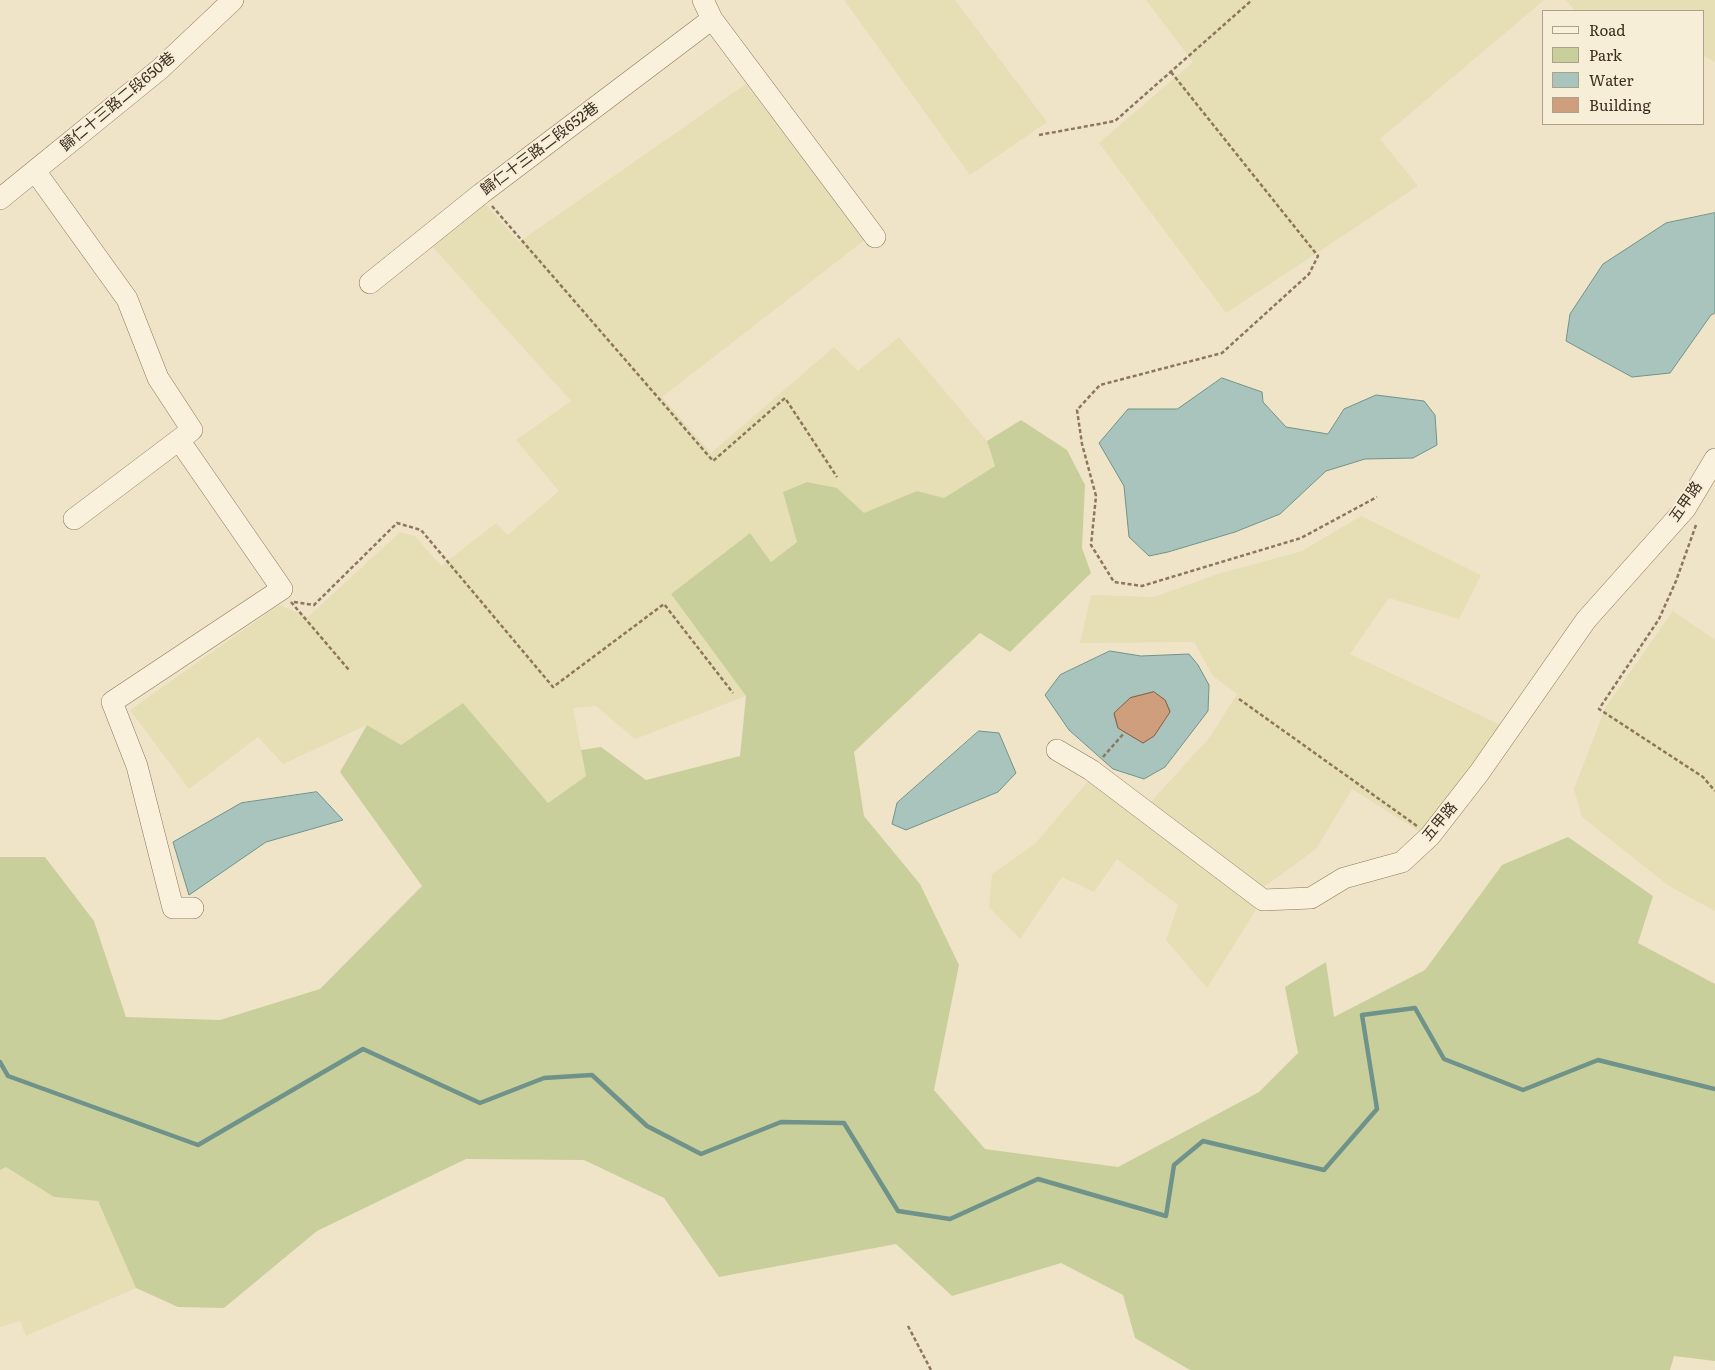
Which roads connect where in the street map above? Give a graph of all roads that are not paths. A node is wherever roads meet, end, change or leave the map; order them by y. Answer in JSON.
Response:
{"nodes":[{"id":1,"x":233,"y":0,"type":"edge"},
{"id":2,"x":703,"y":0,"type":"edge"},
{"id":3,"x":712,"y":19,"type":"junction"},
{"id":4,"x":35,"y":171,"type":"junction"},
{"id":5,"x":0,"y":199,"type":"edge"},
{"id":6,"x":875,"y":238,"type":"dead end"},
{"id":7,"x":370,"y":283,"type":"dead end"},
{"id":8,"x":179,"y":440,"type":"junction"},
{"id":9,"x":1715,"y":459,"type":"edge"},
{"id":10,"x":74,"y":519,"type":"dead end"},
{"id":11,"x":1057,"y":750,"type":"dead end"},
{"id":12,"x":193,"y":908,"type":"dead end"}],
"edges":[{"from":1,"to":4,"type":"lane","name":"歸仁十三路二段650巷"},
{"from":2,"to":3,"type":"lane"},
{"from":3,"to":6,"type":"lane"},
{"from":3,"to":7,"type":"lane","name":"歸仁十三路二段652巷"},
{"from":4,"to":5,"type":"lane","name":"歸仁十三路二段650巷"},
{"from":4,"to":8,"type":"lane"},
{"from":8,"to":10,"type":"lane"},
{"from":8,"to":12,"type":"lane"},
{"from":9,"to":11,"type":"lane","name":"五甲路"}]}
